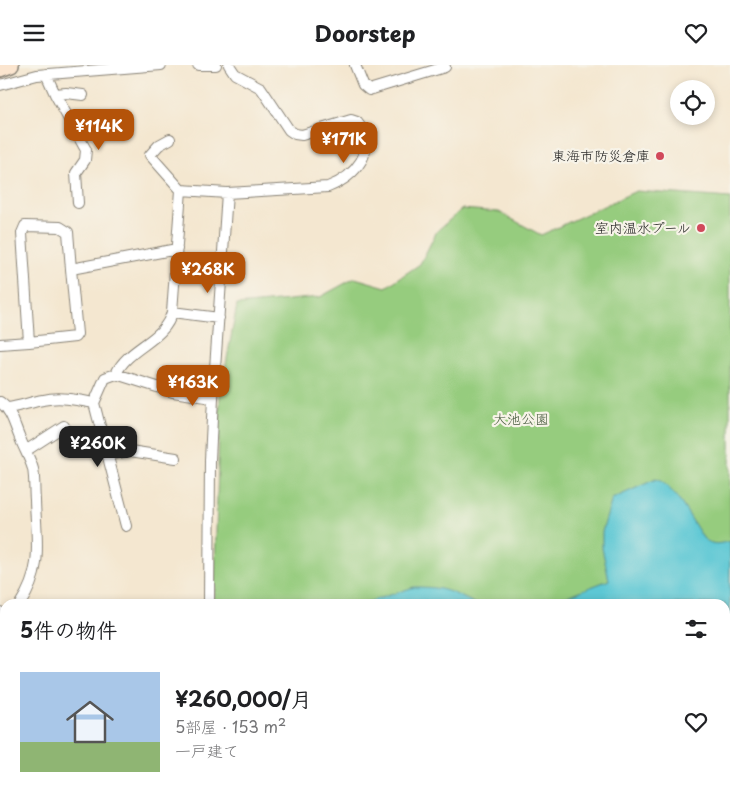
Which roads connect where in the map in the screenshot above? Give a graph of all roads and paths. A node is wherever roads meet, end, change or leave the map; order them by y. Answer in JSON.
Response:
{"nodes":[{"id":1,"x":11,"y":65,"type":"edge"},
{"id":2,"x":161,"y":65,"type":"edge"},
{"id":3,"x":198,"y":65,"type":"edge"},
{"id":4,"x":216,"y":65,"type":"edge"},
{"id":5,"x":229,"y":65,"type":"edge"},
{"id":6,"x":355,"y":65,"type":"edge"},
{"id":7,"x":445,"y":67,"type":"dead end"},
{"id":8,"x":0,"y":69,"type":"edge"},
{"id":9,"x":46,"y":75,"type":"junction"},
{"id":10,"x":0,"y":85,"type":"edge"},
{"id":11,"x":55,"y":95,"type":"junction"},
{"id":12,"x":83,"y":95,"type":"dead end"},
{"id":13,"x":170,"y":139,"type":"dead end"},
{"id":14,"x":181,"y":190,"type":"junction"},
{"id":15,"x":227,"y":193,"type":"junction"},
{"id":16,"x":78,"y":203,"type":"dead end"},
{"id":17,"x":177,"y":249,"type":"junction"},
{"id":18,"x":72,"y":269,"type":"junction"},
{"id":19,"x":172,"y":312,"type":"junction"},
{"id":20,"x":218,"y":319,"type":"junction"},
{"id":21,"x":29,"y":342,"type":"junction"},
{"id":22,"x":0,"y":344,"type":"edge"},
{"id":23,"x":116,"y":374,"type":"junction"},
{"id":24,"x":213,"y":398,"type":"junction"},
{"id":25,"x":94,"y":403,"type":"junction"},
{"id":26,"x":4,"y":405,"type":"edge"},
{"id":27,"x":64,"y":426,"type":"dead end"},
{"id":28,"x":27,"y":450,"type":"junction"},
{"id":29,"x":108,"y":455,"type":"junction"},
{"id":30,"x":176,"y":458,"type":"dead end"},
{"id":31,"x":126,"y":526,"type":"dead end"},
{"id":32,"x":23,"y":599,"type":"edge"},
{"id":33,"x":209,"y":599,"type":"edge"}],
"edges":[{"from":1,"to":8,"type":"main road"},
{"from":2,"to":9,"type":"street"},
{"from":3,"to":4,"type":"street"},
{"from":5,"to":15,"type":"street"},
{"from":6,"to":7,"type":"street"},
{"from":9,"to":10,"type":"street"},
{"from":9,"to":11,"type":"street"},
{"from":11,"to":12,"type":"street"},
{"from":11,"to":16,"type":"street"},
{"from":13,"to":14,"type":"street"},
{"from":14,"to":15,"type":"street"},
{"from":14,"to":17,"type":"street"},
{"from":15,"to":20,"type":"street"},
{"from":17,"to":18,"type":"street"},
{"from":17,"to":19,"type":"street"},
{"from":18,"to":21,"type":"street"},
{"from":18,"to":21,"type":"street"},
{"from":19,"to":20,"type":"street"},
{"from":19,"to":23,"type":"street"},
{"from":20,"to":24,"type":"street"},
{"from":21,"to":22,"type":"street"},
{"from":23,"to":24,"type":"street"},
{"from":23,"to":25,"type":"street"},
{"from":24,"to":33,"type":"street"},
{"from":25,"to":26,"type":"street"},
{"from":25,"to":29,"type":"street"},
{"from":26,"to":28,"type":"street"},
{"from":27,"to":28,"type":"street"},
{"from":28,"to":32,"type":"street"},
{"from":29,"to":30,"type":"street"},
{"from":29,"to":31,"type":"street"}]}
